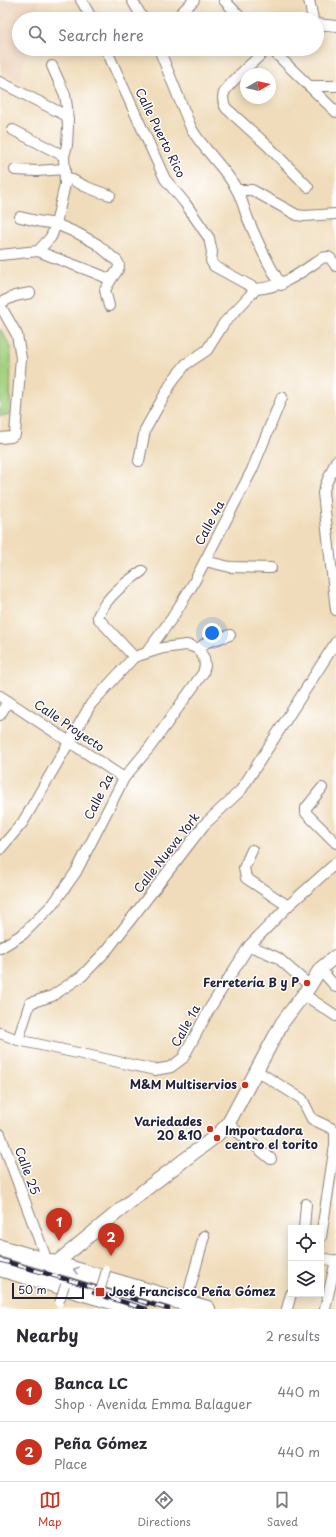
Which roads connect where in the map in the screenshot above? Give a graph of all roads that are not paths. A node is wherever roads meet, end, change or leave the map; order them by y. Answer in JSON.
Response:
{"nodes":[{"id":1,"x":81,"y":0,"type":"edge"},
{"id":2,"x":132,"y":0,"type":"edge"},
{"id":3,"x":194,"y":0,"type":"edge"},
{"id":4,"x":224,"y":0,"type":"edge"},
{"id":5,"x":309,"y":0,"type":"edge"},
{"id":6,"x":88,"y":12,"type":"edge"},
{"id":7,"x":138,"y":12,"type":"edge"},
{"id":8,"x":182,"y":12,"type":"edge"},
{"id":9,"x":235,"y":12,"type":"edge"},
{"id":10,"x":312,"y":12,"type":"edge"},
{"id":11,"x":324,"y":25,"type":"edge"},
{"id":12,"x":336,"y":26,"type":"edge"},
{"id":13,"x":109,"y":56,"type":"edge"},
{"id":14,"x":162,"y":56,"type":"edge"},
{"id":15,"x":260,"y":56,"type":"edge"},
{"id":16,"x":278,"y":56,"type":"edge"},
{"id":17,"x":52,"y":66,"type":"dead end"},
{"id":18,"x":0,"y":82,"type":"edge"},
{"id":19,"x":309,"y":86,"type":"junction"},
{"id":20,"x":336,"y":86,"type":"edge"},
{"id":21,"x":336,"y":112,"type":"edge"},
{"id":22,"x":68,"y":119,"type":"junction"},
{"id":23,"x":13,"y":130,"type":"dead end"},
{"id":24,"x":64,"y":156,"type":"junction"},
{"id":25,"x":15,"y":170,"type":"dead end"},
{"id":26,"x":65,"y":173,"type":"junction"},
{"id":27,"x":308,"y":187,"type":"dead end"},
{"id":28,"x":237,"y":190,"type":"junction"},
{"id":29,"x":110,"y":194,"type":"dead end"},
{"id":30,"x":336,"y":214,"type":"edge"},
{"id":31,"x":20,"y":217,"type":"dead end"},
{"id":32,"x":56,"y":224,"type":"junction"},
{"id":33,"x":38,"y":251,"type":"junction"},
{"id":34,"x":0,"y":255,"type":"edge"},
{"id":35,"x":336,"y":266,"type":"edge"},
{"id":36,"x":112,"y":278,"type":"junction"},
{"id":37,"x":281,"y":285,"type":"junction"},
{"id":38,"x":256,"y":289,"type":"junction"},
{"id":39,"x":30,"y":293,"type":"dead end"},
{"id":40,"x":0,"y":304,"type":"edge"},
{"id":41,"x":109,"y":306,"type":"dead end"},
{"id":42,"x":282,"y":397,"type":"dead end"},
{"id":43,"x":0,"y":438,"type":"edge"},
{"id":44,"x":139,"y":461,"type":"dead end"},
{"id":45,"x":336,"y":461,"type":"edge"},
{"id":46,"x":205,"y":561,"type":"junction"},
{"id":47,"x":271,"y":568,"type":"dead end"},
{"id":48,"x":142,"y":571,"type":"dead end"},
{"id":49,"x":336,"y":610,"type":"edge"},
{"id":50,"x":230,"y":635,"type":"dead end"},
{"id":51,"x":336,"y":642,"type":"edge"},
{"id":52,"x":198,"y":649,"type":"junction"},
{"id":53,"x":147,"y":652,"type":"junction"},
{"id":54,"x":134,"y":657,"type":"junction"},
{"id":55,"x":4,"y":699,"type":"edge"},
{"id":56,"x":0,"y":715,"type":"edge"},
{"id":57,"x":69,"y":741,"type":"junction"},
{"id":58,"x":124,"y":778,"type":"junction"},
{"id":59,"x":322,"y":788,"type":"dead end"},
{"id":60,"x":336,"y":843,"type":"edge"},
{"id":61,"x":0,"y":849,"type":"edge"},
{"id":62,"x":252,"y":850,"type":"dead end"},
{"id":63,"x":336,"y":863,"type":"edge"},
{"id":64,"x":288,"y":906,"type":"junction"},
{"id":65,"x":249,"y":946,"type":"junction"},
{"id":66,"x":0,"y":948,"type":"edge"},
{"id":67,"x":336,"y":956,"type":"edge"},
{"id":68,"x":320,"y":969,"type":"junction"},
{"id":69,"x":336,"y":987,"type":"edge"},
{"id":70,"x":306,"y":990,"type":"junction"},
{"id":71,"x":336,"y":1016,"type":"edge"},
{"id":72,"x":0,"y":1033,"type":"edge"},
{"id":73,"x":18,"y":1040,"type":"junction"},
{"id":74,"x":257,"y":1071,"type":"junction"},
{"id":75,"x":228,"y":1124,"type":"junction"},
{"id":76,"x":0,"y":1134,"type":"edge"},
{"id":77,"x":336,"y":1146,"type":"edge"},
{"id":78,"x":271,"y":1159,"type":"dead end"},
{"id":79,"x":306,"y":1204,"type":"dead end"},
{"id":80,"x":304,"y":1225,"type":"edge"},
{"id":81,"x":323,"y":1225,"type":"edge"},
{"id":82,"x":204,"y":1236,"type":"dead end"},
{"id":83,"x":0,"y":1248,"type":"edge"},
{"id":84,"x":324,"y":1259,"type":"edge"},
{"id":85,"x":336,"y":1261,"type":"edge"},
{"id":86,"x":51,"y":1263,"type":"junction"},
{"id":87,"x":0,"y":1268,"type":"edge"},
{"id":88,"x":106,"y":1270,"type":"dead end"},
{"id":89,"x":57,"y":1284,"type":"junction"},
{"id":90,"x":99,"y":1295,"type":"dead end"},
{"id":91,"x":290,"y":1297,"type":"edge"},
{"id":92,"x":59,"y":1303,"type":"dead end"},
{"id":93,"x":186,"y":1303,"type":"junction"},
{"id":94,"x":139,"y":1309,"type":"edge"},
{"id":95,"x":207,"y":1309,"type":"edge"},
{"id":96,"x":287,"y":1309,"type":"edge"},
{"id":97,"x":325,"y":1309,"type":"edge"}],
"edges":[{"from":1,"to":6,"type":"street"},
{"from":2,"to":7,"type":"street"},
{"from":3,"to":8,"type":"street"},
{"from":4,"to":9,"type":"street"},
{"from":5,"to":10,"type":"street"},
{"from":11,"to":12,"type":"street"},
{"from":13,"to":38,"type":"street","name":"Calle Puerto Rico"},
{"from":14,"to":28,"type":"street"},
{"from":15,"to":27,"type":"street"},
{"from":16,"to":19,"type":"street"},
{"from":17,"to":22,"type":"street"},
{"from":18,"to":22,"type":"street"},
{"from":19,"to":20,"type":"street"},
{"from":19,"to":21,"type":"street"},
{"from":22,"to":24,"type":"street"},
{"from":23,"to":24,"type":"street"},
{"from":24,"to":26,"type":"street"},
{"from":25,"to":26,"type":"street"},
{"from":26,"to":29,"type":"street"},
{"from":26,"to":32,"type":"street"},
{"from":28,"to":30,"type":"street"},
{"from":28,"to":37,"type":"street"},
{"from":31,"to":32,"type":"street"},
{"from":32,"to":33,"type":"street"},
{"from":32,"to":36,"type":"street"},
{"from":33,"to":34,"type":"street"},
{"from":33,"to":36,"type":"street"},
{"from":35,"to":37,"type":"street"},
{"from":36,"to":41,"type":"street"},
{"from":37,"to":38,"type":"street"},
{"from":38,"to":44,"type":"street"},
{"from":39,"to":40,"type":"street"},
{"from":40,"to":43,"type":"street"},
{"from":42,"to":46,"type":"street","name":"Calle 4a"},
{"from":45,"to":49,"type":"street"},
{"from":46,"to":47,"type":"street"},
{"from":46,"to":53,"type":"street","name":"Calle 4a"},
{"from":48,"to":54,"type":"street"},
{"from":50,"to":52,"type":"street"},
{"from":51,"to":73,"type":"street","name":"Calle Nueva York"},
{"from":52,"to":53,"type":"street"},
{"from":52,"to":58,"type":"street","name":"Calle 2a"},
{"from":53,"to":54,"type":"street"},
{"from":54,"to":57,"type":"street"},
{"from":55,"to":56,"type":"street"},
{"from":55,"to":57,"type":"street","name":"Calle Proyecto"},
{"from":57,"to":58,"type":"street","name":"Calle Proyecto"},
{"from":57,"to":61,"type":"street"},
{"from":58,"to":66,"type":"street","name":"Calle 2a"},
{"from":59,"to":60,"type":"street"},
{"from":62,"to":64,"type":"street"},
{"from":63,"to":64,"type":"street","name":"Calle 1a"},
{"from":64,"to":65,"type":"street","name":"Calle 1a"},
{"from":65,"to":70,"type":"street"},
{"from":65,"to":73,"type":"street","name":"Calle 1a"},
{"from":67,"to":68,"type":"street"},
{"from":68,"to":69,"type":"street"},
{"from":68,"to":70,"type":"street"},
{"from":70,"to":71,"type":"street"},
{"from":70,"to":74,"type":"street"},
{"from":72,"to":73,"type":"street","name":"Calle 1a"},
{"from":74,"to":75,"type":"street"},
{"from":74,"to":77,"type":"street"},
{"from":75,"to":78,"type":"street"},
{"from":75,"to":86,"type":"street"},
{"from":76,"to":86,"type":"street","name":"Calle 25"},
{"from":77,"to":81,"type":"street"},
{"from":79,"to":80,"type":"street"},
{"from":82,"to":93,"type":"street"},
{"from":83,"to":86,"type":"main road"},
{"from":84,"to":85,"type":"street"},
{"from":85,"to":97,"type":"street"},
{"from":86,"to":89,"type":"street"},
{"from":93,"to":86,"type":"main road","one_way":true},
{"from":87,"to":89,"type":"main road"},
{"from":88,"to":90,"type":"street","bridge":true},
{"from":89,"to":92,"type":"street","bridge":true},
{"from":89,"to":94,"type":"main road"},
{"from":91,"to":96,"type":"street"},
{"from":93,"to":95,"type":"main road"}]}
